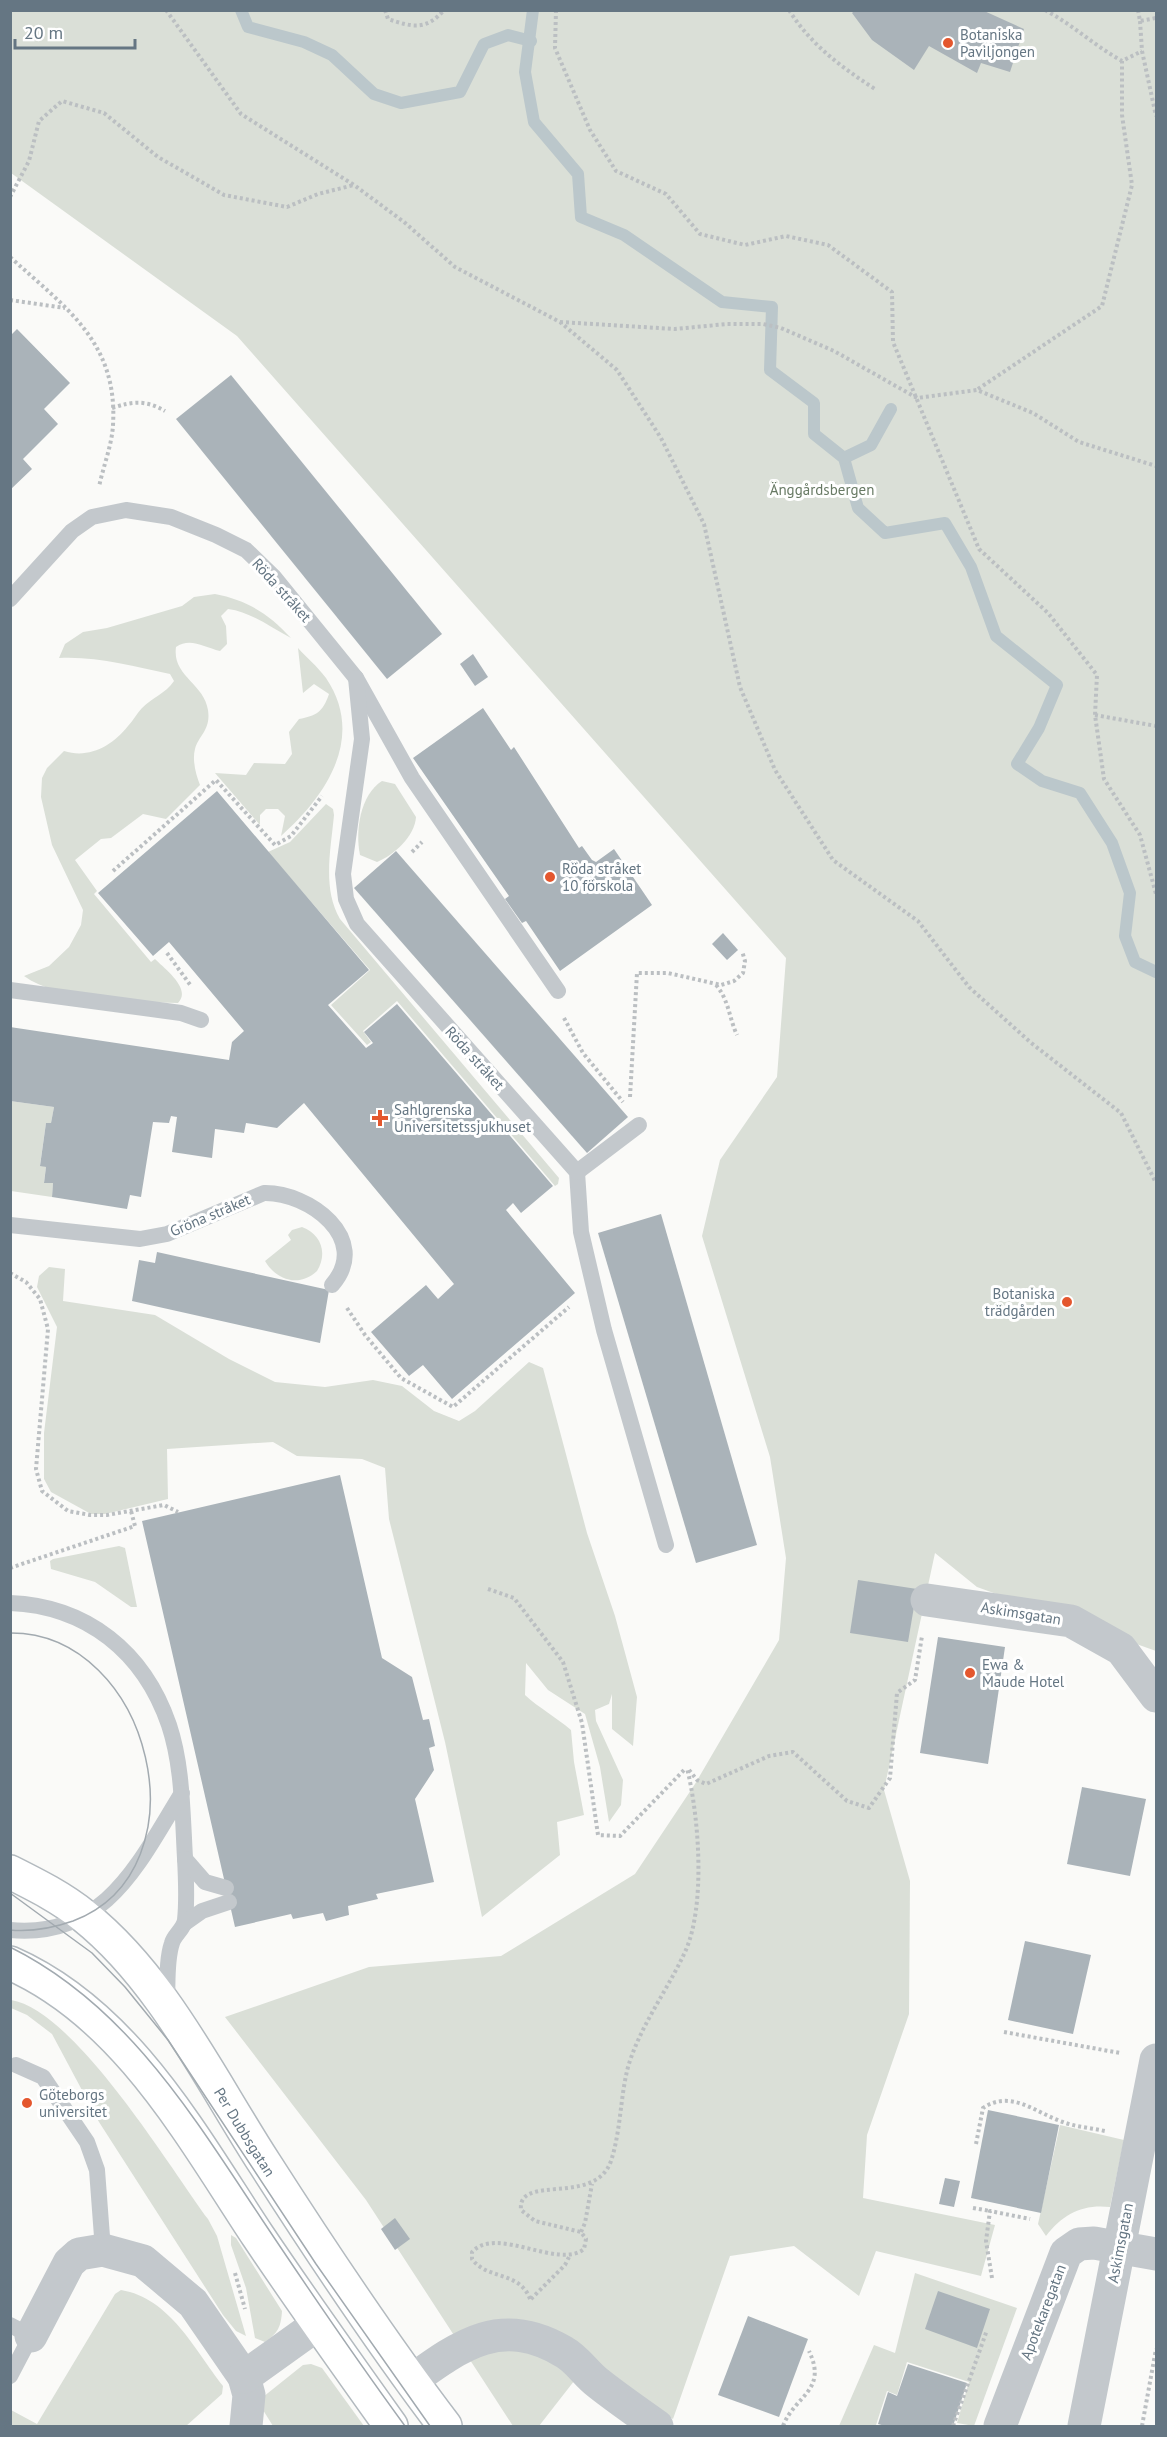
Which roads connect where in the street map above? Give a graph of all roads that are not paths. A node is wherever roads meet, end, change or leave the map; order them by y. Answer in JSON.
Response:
{"nodes":[{"id":1,"x":10,"y":599,"type":"edge"},
{"id":2,"x":356,"y":678,"type":"junction"},
{"id":3,"x":10,"y":990,"type":"edge"},
{"id":4,"x":558,"y":991,"type":"road end"},
{"id":5,"x":201,"y":1020,"type":"dead end"},
{"id":6,"x":639,"y":1125,"type":"dead end"},
{"id":7,"x":577,"y":1172,"type":"junction"},
{"id":8,"x":10,"y":1225,"type":"edge"},
{"id":9,"x":332,"y":1285,"type":"road end"},
{"id":10,"x":666,"y":1545,"type":"dead end"},
{"id":11,"x":927,"y":1600,"type":"dead end"},
{"id":12,"x":10,"y":1603,"type":"edge"},
{"id":13,"x":1156,"y":1696,"type":"edge"},
{"id":14,"x":182,"y":1793,"type":"junction"},
{"id":15,"x":185,"y":1860,"type":"junction"},
{"id":16,"x":10,"y":1872,"type":"edge"},
{"id":17,"x":85,"y":1916,"type":"junction"},
{"id":18,"x":185,"y":1923,"type":"junction"},
{"id":19,"x":10,"y":1930,"type":"edge"},
{"id":20,"x":10,"y":1963,"type":"edge"},
{"id":21,"x":166,"y":2005,"type":"junction"},
{"id":22,"x":1144,"y":2057,"type":"edge"},
{"id":23,"x":16,"y":2064,"type":"dead end"},
{"id":24,"x":1120,"y":2246,"type":"junction"},
{"id":25,"x":103,"y":2250,"type":"junction"},
{"id":26,"x":1156,"y":2254,"type":"edge"},
{"id":27,"x":318,"y":2324,"type":"junction"},
{"id":28,"x":21,"y":2330,"type":"edge"},
{"id":29,"x":10,"y":2376,"type":"edge"},
{"id":30,"x":244,"y":2377,"type":"junction"},
{"id":31,"x":411,"y":2381,"type":"junction"},
{"id":32,"x":246,"y":2427,"type":"edge"},
{"id":33,"x":391,"y":2427,"type":"edge"},
{"id":34,"x":445,"y":2427,"type":"edge"},
{"id":35,"x":657,"y":2427,"type":"edge"},
{"id":36,"x":1000,"y":2427,"type":"edge"},
{"id":37,"x":1084,"y":2427,"type":"edge"}],
"edges":[{"from":1,"to":2,"type":"lane","name":"Röda stråket"},
{"from":2,"to":4,"type":"lane","name":"Röda stråket"},
{"from":2,"to":7,"type":"lane","name":"Röda stråket"},
{"from":3,"to":5,"type":"lane"},
{"from":6,"to":7,"type":"lane"},
{"from":7,"to":10,"type":"lane"},
{"from":8,"to":9,"type":"lane","name":"Gröna stråket"},
{"from":11,"to":13,"type":"street","name":"Askimsgatan"},
{"from":12,"to":14,"type":"lane"},
{"from":14,"to":15,"type":"lane"},
{"from":14,"to":17,"type":"lane"},
{"from":15,"to":18,"type":"lane"},
{"from":15,"to":18,"type":"lane"},
{"from":16,"to":17,"type":"main road","name":"Per Dubbsgatan"},
{"from":17,"to":19,"type":"lane"},
{"from":17,"to":21,"type":"main road","name":"Per Dubbsgatan"},
{"from":18,"to":21,"type":"lane"},
{"from":20,"to":27,"type":"main road"},
{"from":21,"to":31,"type":"main road","name":"Per Dubbsgatan"},
{"from":22,"to":24,"type":"street","name":"Askimsgatan"},
{"from":23,"to":25,"type":"lane"},
{"from":24,"to":26,"type":"street","name":"Apotekaregatan"},
{"from":24,"to":36,"type":"street","name":"Apotekaregatan"},
{"from":24,"to":37,"type":"street","name":"Askimsgatan"},
{"from":25,"to":28,"type":"street"},
{"from":25,"to":30,"type":"street"},
{"from":27,"to":30,"type":"street"},
{"from":27,"to":33,"type":"main road"},
{"from":28,"to":29,"type":"lane"},
{"from":30,"to":32,"type":"street"},
{"from":31,"to":34,"type":"main road","name":"Per Dubbsgatan"},
{"from":31,"to":35,"type":"street"}]}
